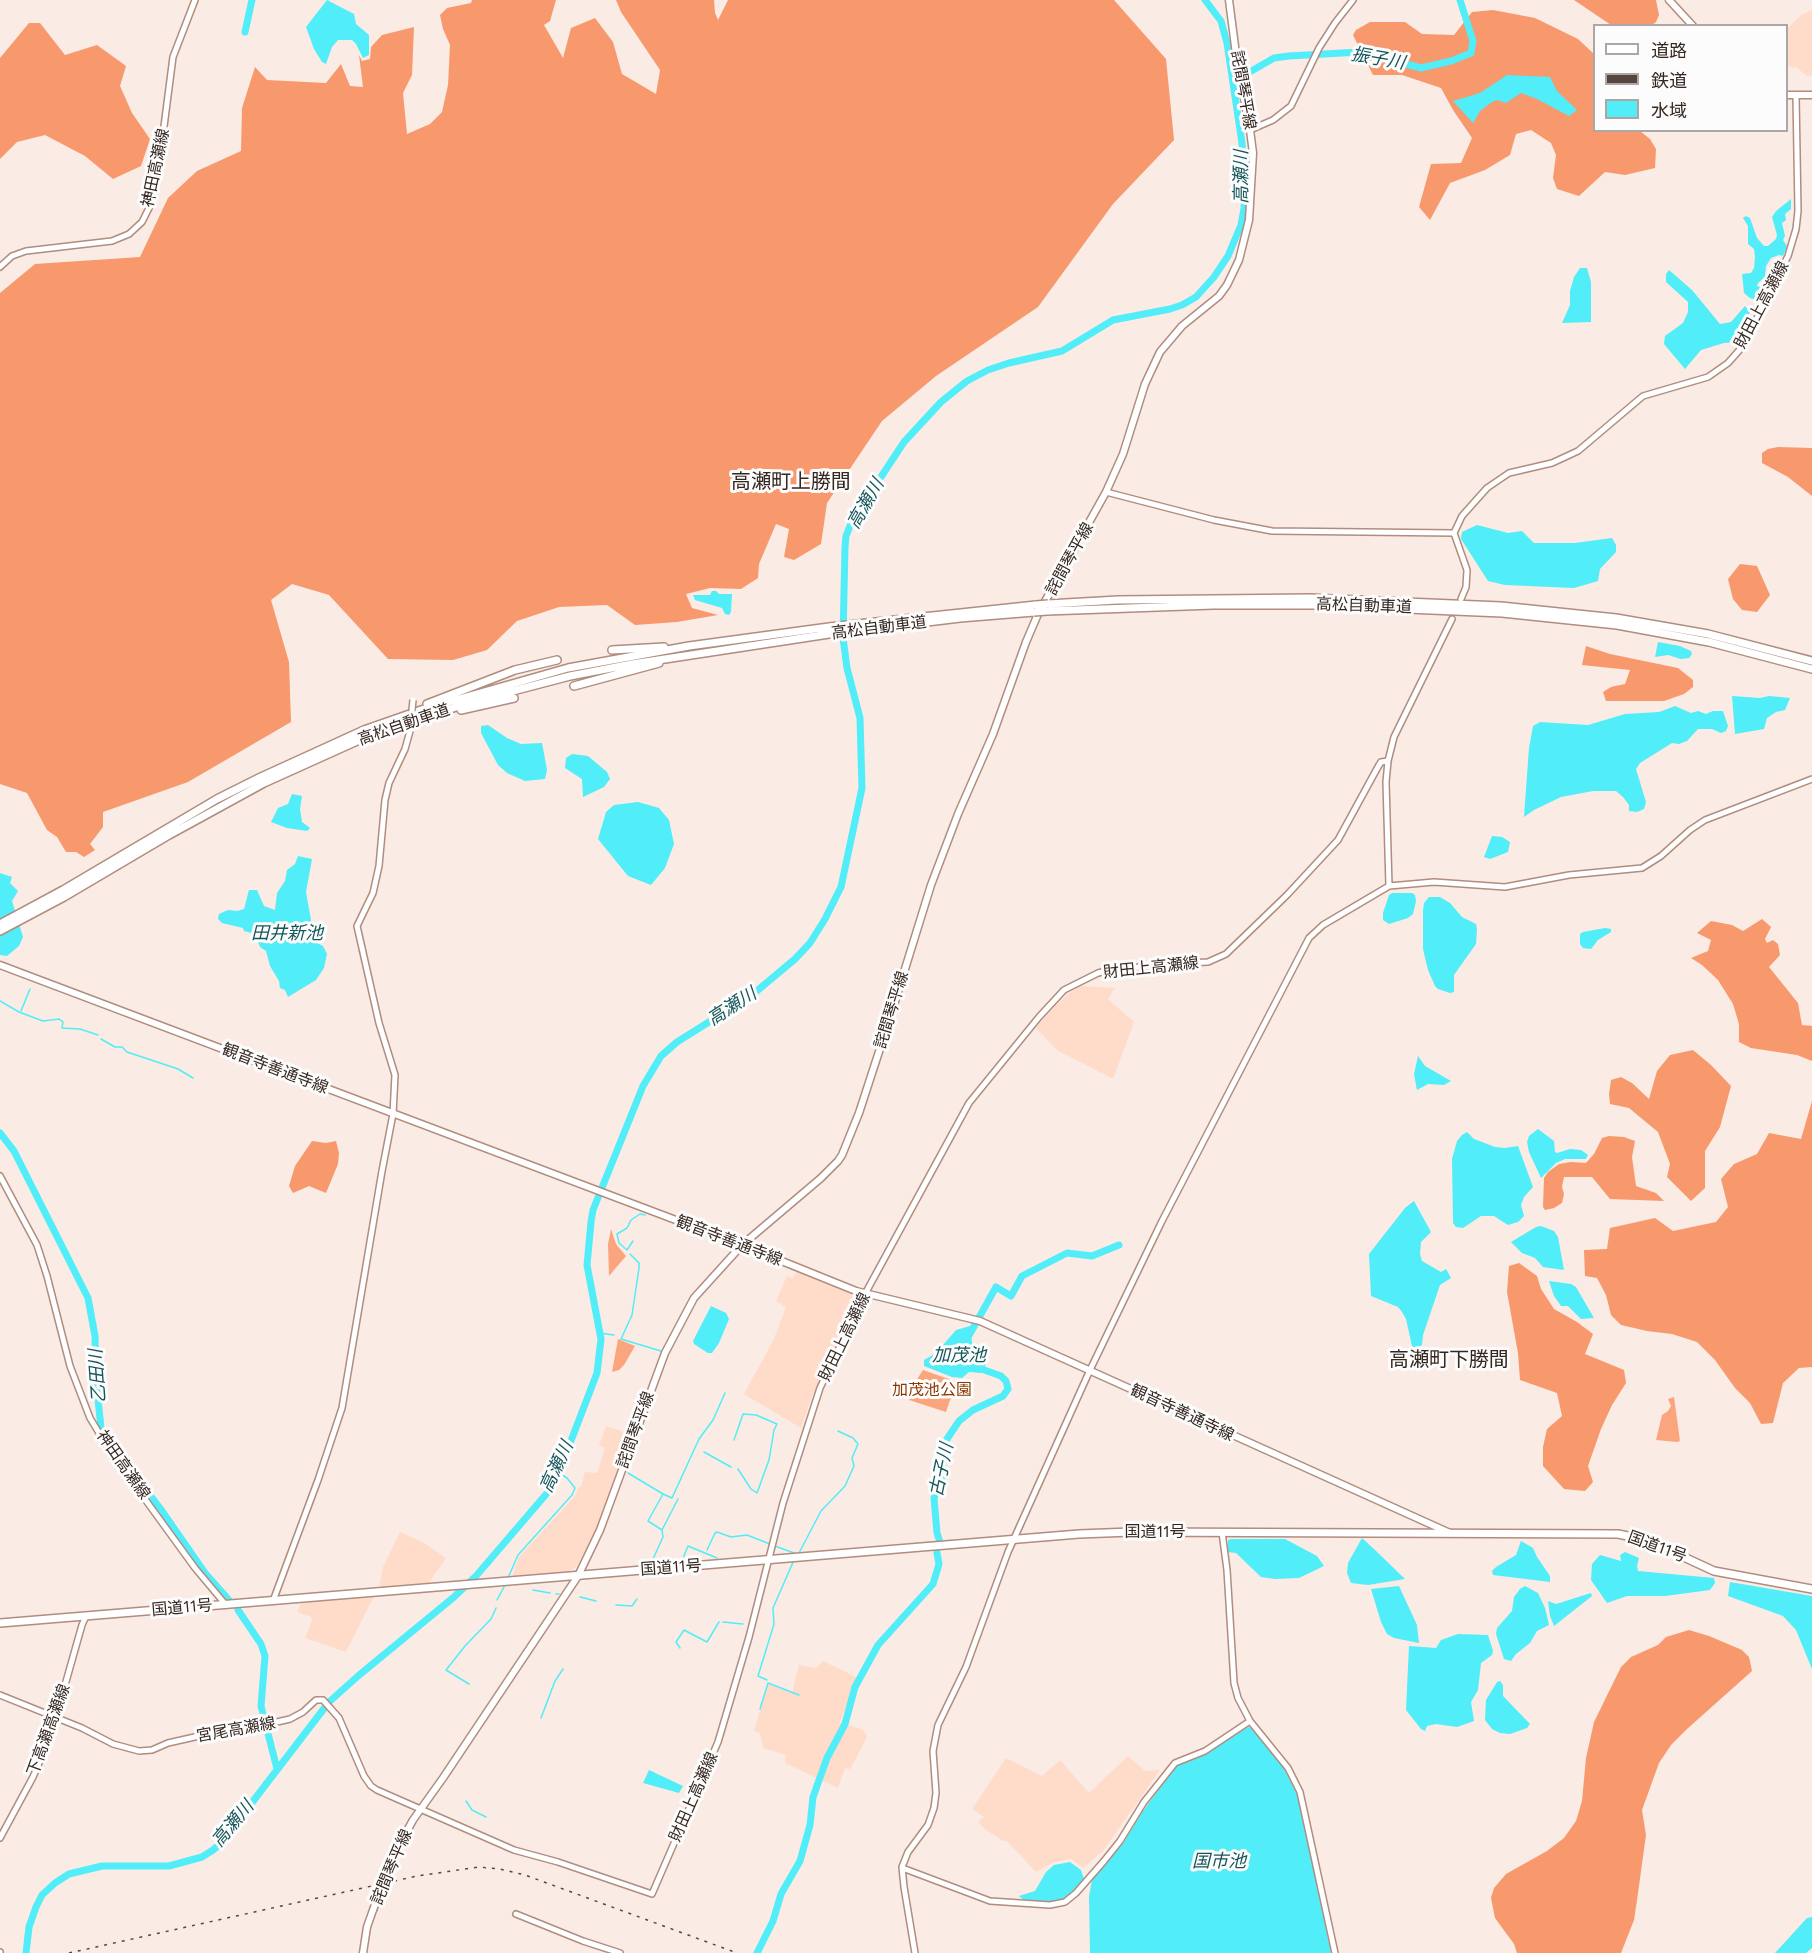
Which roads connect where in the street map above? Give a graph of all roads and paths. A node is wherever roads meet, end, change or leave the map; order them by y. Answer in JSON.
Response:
{"nodes":[{"id":1,"x":195,"y":0,"type":"edge"},
{"id":2,"x":1229,"y":0,"type":"edge"},
{"id":3,"x":1353,"y":0,"type":"edge"},
{"id":4,"x":1669,"y":0,"type":"edge"},
{"id":5,"x":1691,"y":24,"type":"edge"},
{"id":6,"x":1788,"y":95,"type":"edge"},
{"id":7,"x":1812,"y":95,"type":"edge"},
{"id":8,"x":1796,"y":96,"type":"junction"},
{"id":9,"x":1250,"y":130,"type":"junction"},
{"id":10,"x":0,"y":267,"type":"edge"},
{"id":11,"x":1106,"y":492,"type":"junction"},
{"id":12,"x":1454,"y":533,"type":"junction"},
{"id":13,"x":1461,"y":599,"type":"dead end"},
{"id":14,"x":1047,"y":608,"type":"junction"},
{"id":15,"x":1452,"y":619,"type":"dead end"},
{"id":16,"x":829,"y":631,"type":"junction"},
{"id":17,"x":689,"y":646,"type":"junction"},
{"id":18,"x":726,"y":649,"type":"junction"},
{"id":19,"x":612,"y":650,"type":"dead end"},
{"id":20,"x":557,"y":660,"type":"dead end"},
{"id":21,"x":1812,"y":661,"type":"edge"},
{"id":22,"x":1812,"y":669,"type":"edge"},
{"id":23,"x":574,"y":686,"type":"dead end"},
{"id":24,"x":514,"y":698,"type":"dead end"},
{"id":25,"x":413,"y":700,"type":"dead end"},
{"id":26,"x":431,"y":716,"type":"junction"},
{"id":27,"x":364,"y":730,"type":"junction"},
{"id":28,"x":1388,"y":761,"type":"junction"},
{"id":29,"x":1812,"y":779,"type":"edge"},
{"id":30,"x":1389,"y":886,"type":"junction"},
{"id":31,"x":25,"y":914,"type":"junction"},
{"id":32,"x":0,"y":924,"type":"edge"},
{"id":33,"x":0,"y":931,"type":"edge"},
{"id":34,"x":0,"y":965,"type":"edge"},
{"id":35,"x":393,"y":1114,"type":"junction"},
{"id":36,"x":0,"y":1176,"type":"edge"},
{"id":37,"x":742,"y":1245,"type":"junction"},
{"id":38,"x":865,"y":1294,"type":"junction"},
{"id":39,"x":1090,"y":1370,"type":"junction"},
{"id":40,"x":1222,"y":1532,"type":"junction"},
{"id":41,"x":1451,"y":1533,"type":"junction"},
{"id":42,"x":1013,"y":1540,"type":"junction"},
{"id":43,"x":768,"y":1561,"type":"junction"},
{"id":44,"x":578,"y":1576,"type":"junction"},
{"id":45,"x":1812,"y":1589,"type":"edge"},
{"id":46,"x":273,"y":1601,"type":"junction"},
{"id":47,"x":226,"y":1605,"type":"junction"},
{"id":48,"x":86,"y":1616,"type":"junction"},
{"id":49,"x":0,"y":1623,"type":"edge"},
{"id":50,"x":0,"y":1695,"type":"edge"},
{"id":51,"x":56,"y":1717,"type":"junction"},
{"id":52,"x":1250,"y":1721,"type":"junction"},
{"id":53,"x":422,"y":1809,"type":"junction"},
{"id":54,"x":0,"y":1838,"type":"edge"},
{"id":55,"x":905,"y":1869,"type":"dead end"},
{"id":56,"x":516,"y":1914,"type":"dead end"},
{"id":57,"x":363,"y":1953,"type":"edge"},
{"id":58,"x":620,"y":1953,"type":"edge"},
{"id":59,"x":915,"y":1953,"type":"edge"},
{"id":60,"x":1335,"y":1953,"type":"edge"}],
"edges":[{"from":1,"to":10,"type":"main road","name":"神田高瀬線"},
{"from":2,"to":9,"type":"main road","name":"詫間琴平線"},
{"from":3,"to":9,"type":"main road"},
{"from":4,"to":5,"type":"main road"},
{"from":6,"to":8,"type":"main road"},
{"from":7,"to":8,"type":"main road"},
{"from":8,"to":12,"type":"main road","name":"財田上高瀬線"},
{"from":9,"to":11,"type":"main road","name":"詫間琴平線"},
{"from":11,"to":12,"type":"main road"},
{"from":11,"to":37,"type":"main road","name":"詫間琴平線"},
{"from":12,"to":13,"type":"main road"},
{"from":14,"to":16,"type":"highway","name":"高松自動車道","bridge":true},
{"from":14,"to":21,"type":"highway","name":"高松自動車道"},
{"from":14,"to":22,"type":"highway","name":"高松自動車道"},
{"from":15,"to":28,"type":"main road","name":"財田上高瀬線"},
{"from":16,"to":17,"type":"highway","name":"高松自動車道"},
{"from":16,"to":18,"type":"highway","name":"高松自動車道"},
{"from":17,"to":19,"type":"highway"},
{"from":17,"to":27,"type":"highway","name":"高松自動車道"},
{"from":18,"to":23,"type":"highway"},
{"from":18,"to":26,"type":"highway","name":"高松自動車道"},
{"from":20,"to":27,"type":"highway"},
{"from":24,"to":26,"type":"highway"},
{"from":25,"to":35,"type":"main road","bridge":true},
{"from":26,"to":31,"type":"highway","name":"高松自動車道"},
{"from":27,"to":31,"type":"highway","name":"高松自動車道"},
{"from":28,"to":30,"type":"main road","name":"財田上高瀬線"},
{"from":28,"to":38,"type":"main road","name":"財田上高瀬線"},
{"from":29,"to":30,"type":"main road"},
{"from":30,"to":39,"type":"main road"},
{"from":31,"to":32,"type":"highway","name":"高松自動車道"},
{"from":31,"to":33,"type":"highway","name":"高松自動車道"},
{"from":34,"to":35,"type":"main road","name":"観音寺善通寺線"},
{"from":35,"to":37,"type":"main road","name":"観音寺善通寺線"},
{"from":35,"to":46,"type":"main road"},
{"from":36,"to":47,"type":"main road","name":"神田高瀬線"},
{"from":37,"to":38,"type":"main road","name":"観音寺善通寺線"},
{"from":37,"to":44,"type":"main road","name":"詫間琴平線"},
{"from":38,"to":39,"type":"main road","name":"観音寺善通寺線"},
{"from":38,"to":43,"type":"main road","name":"財田上高瀬線"},
{"from":39,"to":41,"type":"main road","name":"観音寺善通寺線"},
{"from":39,"to":42,"type":"main road"},
{"from":40,"to":41,"type":"highway","name":"国道11号"},
{"from":40,"to":42,"type":"highway","name":"国道11号"},
{"from":40,"to":52,"type":"main road"},
{"from":41,"to":45,"type":"highway","name":"国道11号"},
{"from":42,"to":43,"type":"highway","name":"国道11号"},
{"from":42,"to":59,"type":"main road"},
{"from":43,"to":44,"type":"highway","name":"国道11号"},
{"from":43,"to":53,"type":"main road","name":"財田上高瀬線"},
{"from":44,"to":46,"type":"highway","name":"国道11号"},
{"from":44,"to":53,"type":"main road","name":"詫間琴平線"},
{"from":46,"to":47,"type":"highway","name":"国道11号"},
{"from":47,"to":48,"type":"highway","name":"国道11号"},
{"from":48,"to":49,"type":"highway","name":"国道11号"},
{"from":48,"to":51,"type":"main road","name":"下高瀬高瀬線"},
{"from":50,"to":51,"type":"main road","name":"宮尾高瀬線"},
{"from":51,"to":53,"type":"main road","name":"宮尾高瀬線"},
{"from":51,"to":54,"type":"main road","name":"下高瀬高瀬線"},
{"from":52,"to":55,"type":"main road"},
{"from":52,"to":60,"type":"main road"},
{"from":53,"to":57,"type":"main road","name":"詫間琴平線","bridge":true},
{"from":56,"to":58,"type":"main road"}]}
